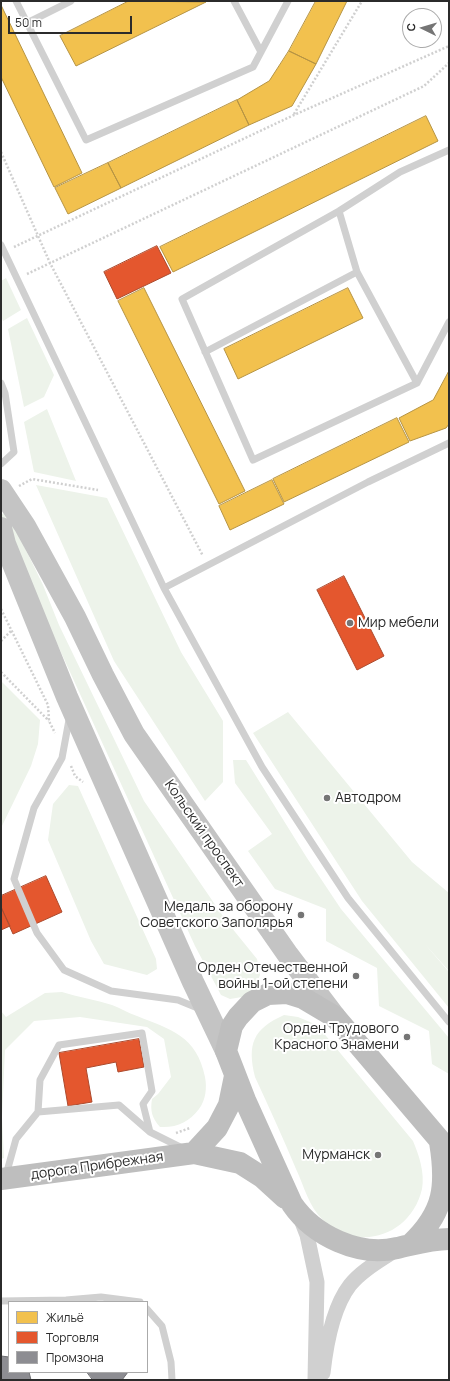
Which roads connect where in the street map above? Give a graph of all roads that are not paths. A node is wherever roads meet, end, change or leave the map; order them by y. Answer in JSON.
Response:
{"nodes":[{"id":1,"x":16,"y":1,"type":"edge"},
{"id":2,"x":72,"y":1,"type":"edge"},
{"id":3,"x":234,"y":1,"type":"edge"},
{"id":4,"x":288,"y":1,"type":"edge"},
{"id":5,"x":27,"y":23,"type":"junction"},
{"id":6,"x":261,"y":52,"type":"junction"},
{"id":7,"x":449,"y":150,"type":"edge"},
{"id":8,"x":339,"y":211,"type":"junction"},
{"id":9,"x":3,"y":248,"type":"edge"},
{"id":10,"x":357,"y":272,"type":"junction"},
{"id":11,"x":449,"y":322,"type":"edge"},
{"id":12,"x":205,"y":352,"type":"junction"},
{"id":13,"x":1,"y":383,"type":"edge"},
{"id":14,"x":417,"y":383,"type":"junction"},
{"id":15,"x":449,"y":443,"type":"edge"},
{"id":16,"x":1,"y":464,"type":"edge"},
{"id":17,"x":2,"y":492,"type":"edge"},
{"id":18,"x":1,"y":528,"type":"edge"},
{"id":19,"x":164,"y":588,"type":"junction"},
{"id":20,"x":67,"y":697,"type":"junction"},
{"id":21,"x":208,"y":1013,"type":"junction"},
{"id":22,"x":335,"y":1017,"type":"junction"},
{"id":23,"x":449,"y":1022,"type":"edge"},
{"id":24,"x":226,"y":1051,"type":"junction"},
{"id":25,"x":235,"y":1076,"type":"junction"},
{"id":26,"x":38,"y":1112,"type":"junction"},
{"id":27,"x":150,"y":1132,"type":"junction"},
{"id":28,"x":444,"y":1146,"type":"edge"},
{"id":29,"x":194,"y":1153,"type":"junction"},
{"id":30,"x":3,"y":1179,"type":"edge"},
{"id":31,"x":296,"y":1209,"type":"junction"},
{"id":32,"x":449,"y":1239,"type":"edge"},
{"id":33,"x":404,"y":1246,"type":"junction"},
{"id":34,"x":1,"y":1301,"type":"edge"},
{"id":35,"x":132,"y":1301,"type":"edge"},
{"id":36,"x":148,"y":1310,"type":"edge"},
{"id":37,"x":172,"y":1380,"type":"edge"},
{"id":38,"x":315,"y":1380,"type":"edge"},
{"id":39,"x":322,"y":1380,"type":"edge"}],
"edges":[{"from":1,"to":5,"type":"lane"},
{"from":2,"to":5,"type":"lane"},
{"from":3,"to":6,"type":"lane"},
{"from":4,"to":6,"type":"lane"},
{"from":5,"to":6,"type":"lane"},
{"from":7,"to":8,"type":"lane"},
{"from":8,"to":10,"type":"lane"},
{"from":8,"to":12,"type":"lane"},
{"from":9,"to":19,"type":"lane"},
{"from":10,"to":12,"type":"lane"},
{"from":10,"to":14,"type":"lane"},
{"from":11,"to":14,"type":"lane"},
{"from":12,"to":14,"type":"lane"},
{"from":13,"to":16,"type":"lane"},
{"from":15,"to":19,"type":"lane"},
{"from":17,"to":22,"type":"main road","name":"Кольский проспект"},
{"from":18,"to":20,"type":"main road"},
{"from":19,"to":23,"type":"lane"},
{"from":20,"to":21,"type":"main road"},
{"from":20,"to":21,"type":"lane"},
{"from":21,"to":24,"type":"main road"},
{"from":22,"to":24,"type":"highway"},
{"from":22,"to":28,"type":"highway","name":"Кольский проспект"},
{"from":24,"to":25,"type":"highway"},
{"from":25,"to":29,"type":"highway"},
{"from":25,"to":31,"type":"highway"},
{"from":26,"to":27,"type":"lane"},
{"from":26,"to":27,"type":"lane"},
{"from":26,"to":30,"type":"lane"},
{"from":27,"to":29,"type":"lane"},
{"from":28,"to":33,"type":"highway"},
{"from":29,"to":30,"type":"highway","name":"дорога Прибрежная"},
{"from":29,"to":31,"type":"highway","name":"дорога Прибрежная"},
{"from":31,"to":33,"type":"highway","name":"дорога Прибрежная"},
{"from":31,"to":38,"type":"street"},
{"from":32,"to":33,"type":"highway","name":"дорога Прибрежная"},
{"from":33,"to":39,"type":"street"},
{"from":34,"to":35,"type":"lane"},
{"from":36,"to":37,"type":"lane"}]}
